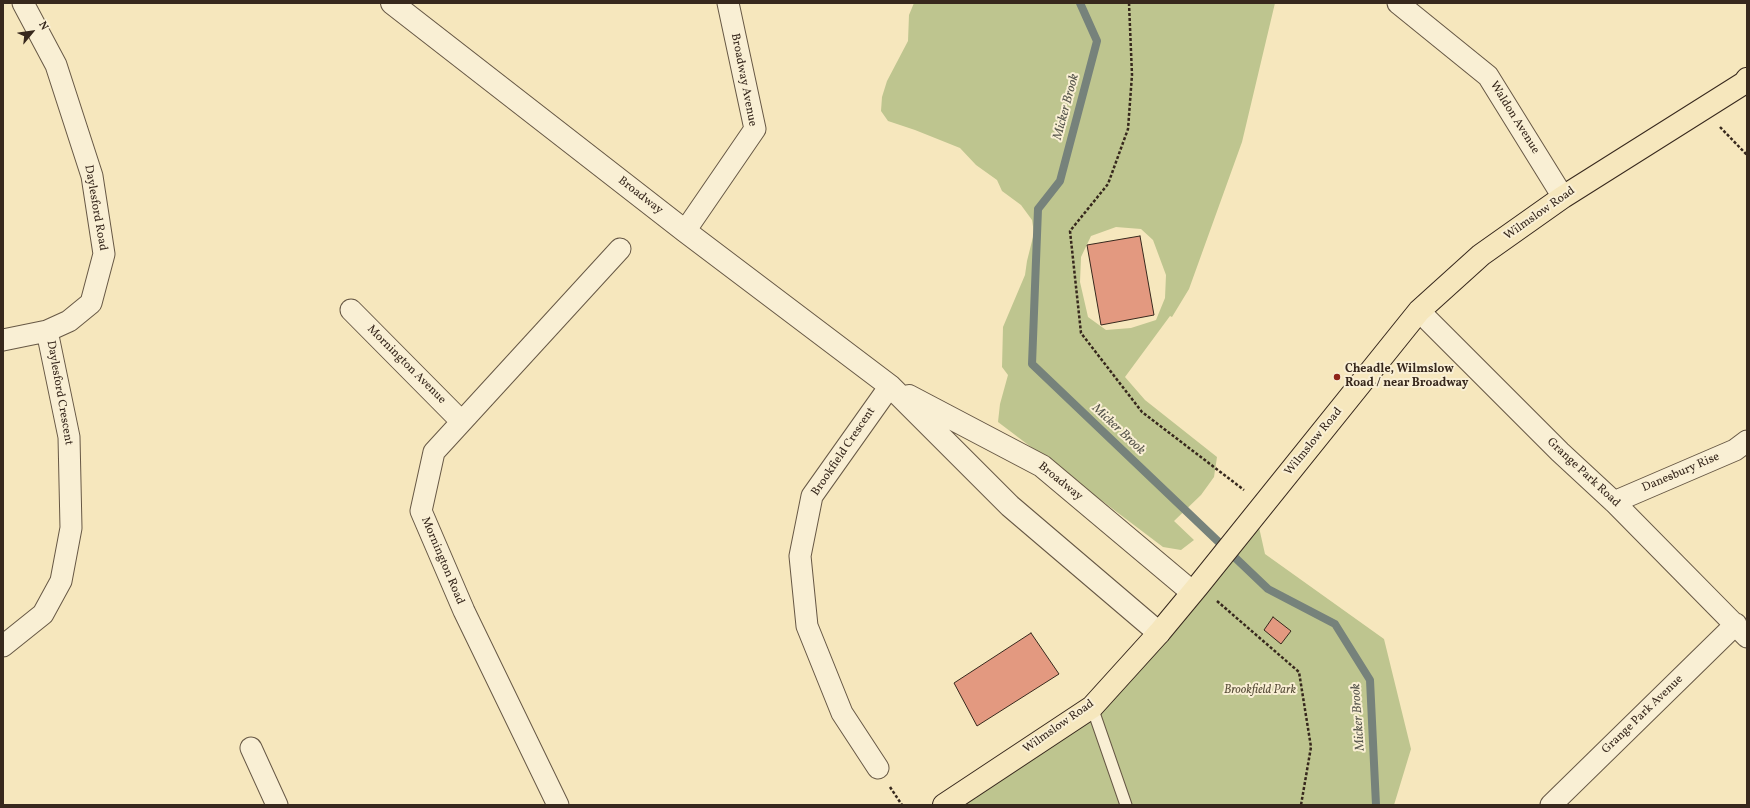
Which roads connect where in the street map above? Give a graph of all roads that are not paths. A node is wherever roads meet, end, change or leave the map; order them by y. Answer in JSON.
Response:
{"nodes":[{"id":1,"x":23,"y":3,"type":"edge"},
{"id":2,"x":392,"y":3,"type":"edge"},
{"id":3,"x":728,"y":3,"type":"edge"},
{"id":4,"x":1398,"y":3,"type":"edge"},
{"id":5,"x":1747,"y":79,"type":"edge"},
{"id":6,"x":1563,"y":197,"type":"junction"},
{"id":7,"x":685,"y":231,"type":"junction"},
{"id":8,"x":620,"y":249,"type":"dead end"},
{"id":9,"x":351,"y":310,"type":"dead end"},
{"id":10,"x":1419,"y":311,"type":"junction"},
{"id":11,"x":48,"y":331,"type":"junction"},
{"id":12,"x":3,"y":340,"type":"edge"},
{"id":13,"x":890,"y":386,"type":"junction"},
{"id":14,"x":461,"y":421,"type":"junction"},
{"id":15,"x":1747,"y":441,"type":"edge"},
{"id":16,"x":1614,"y":502,"type":"junction"},
{"id":17,"x":1199,"y":583,"type":"junction"},
{"id":18,"x":1741,"y":631,"type":"edge"},
{"id":19,"x":1158,"y":633,"type":"junction"},
{"id":20,"x":3,"y":646,"type":"edge"},
{"id":21,"x":1092,"y":707,"type":"junction"},
{"id":22,"x":251,"y":748,"type":"dead end"},
{"id":23,"x":878,"y":768,"type":"dead end"},
{"id":24,"x":277,"y":805,"type":"edge"},
{"id":25,"x":558,"y":805,"type":"edge"},
{"id":26,"x":944,"y":805,"type":"edge"},
{"id":27,"x":1126,"y":805,"type":"edge"},
{"id":28,"x":1551,"y":805,"type":"edge"}],
"edges":[{"from":1,"to":11,"type":"street","name":"Daylesford Road"},
{"from":2,"to":7,"type":"street","name":"Broadway"},
{"from":3,"to":7,"type":"street","name":"Broadway Avenue"},
{"from":4,"to":6,"type":"street","name":"Waldon Avenue"},
{"from":5,"to":6,"type":"main road","name":"Wilmslow Road"},
{"from":6,"to":10,"type":"main road","name":"Wilmslow Road"},
{"from":7,"to":13,"type":"street","name":"Broadway"},
{"from":8,"to":14,"type":"street","name":"Mornington Road"},
{"from":9,"to":14,"type":"street","name":"Mornington Avenue"},
{"from":10,"to":16,"type":"street","name":"Grange Park Road"},
{"from":10,"to":17,"type":"main road","name":"Wilmslow Road"},
{"from":11,"to":12,"type":"street","name":"Daylesford Road"},
{"from":11,"to":20,"type":"street","name":"Daylesford Crescent"},
{"from":13,"to":17,"type":"street","name":"Broadway"},
{"from":13,"to":19,"type":"street","name":"Broadway"},
{"from":13,"to":23,"type":"street","name":"Brookfield Crescent"},
{"from":14,"to":25,"type":"street","name":"Mornington Road"},
{"from":15,"to":16,"type":"street","name":"Danesbury Rise"},
{"from":16,"to":18,"type":"street","name":"Grange Park Road"},
{"from":17,"to":19,"type":"main road","name":"Wilmslow Road"},
{"from":18,"to":28,"type":"street","name":"Grange Park Avenue"},
{"from":19,"to":21,"type":"main road","name":"Wilmslow Road"},
{"from":21,"to":26,"type":"main road","name":"Wilmslow Road"},
{"from":21,"to":27,"type":"lane"},
{"from":22,"to":24,"type":"street"}]}
